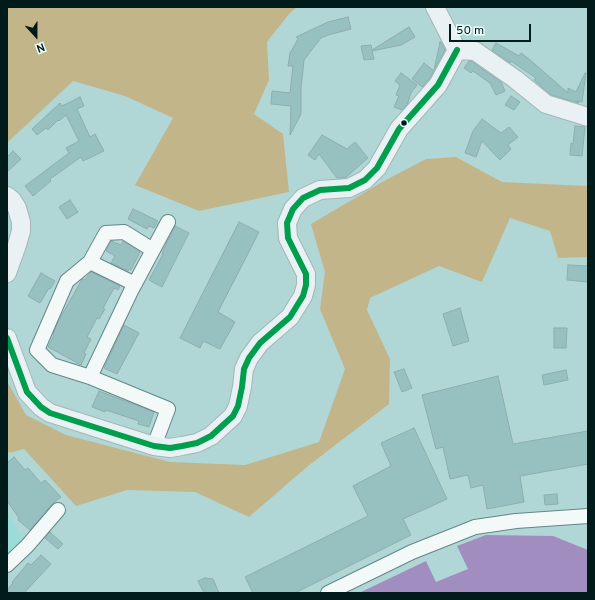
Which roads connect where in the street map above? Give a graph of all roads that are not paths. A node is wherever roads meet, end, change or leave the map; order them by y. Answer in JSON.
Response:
{"nodes":[{"id":1,"x":435,"y":7,"type":"edge"},
{"id":2,"x":457,"y":50,"type":"junction"},
{"id":3,"x":588,"y":117,"type":"edge"},
{"id":4,"x":7,"y":196,"type":"edge"},
{"id":5,"x":168,"y":222,"type":"dead end"},
{"id":6,"x":153,"y":250,"type":"junction"},
{"id":7,"x":90,"y":262,"type":"junction"},
{"id":8,"x":7,"y":273,"type":"edge"},
{"id":9,"x":135,"y":284,"type":"junction"},
{"id":10,"x":7,"y":338,"type":"edge"},
{"id":11,"x":90,"y":377,"type":"junction"},
{"id":12,"x":154,"y":446,"type":"junction"},
{"id":13,"x":58,"y":510,"type":"dead end"},
{"id":14,"x":588,"y":516,"type":"edge"},
{"id":15,"x":7,"y":565,"type":"edge"},
{"id":16,"x":328,"y":593,"type":"edge"}],
"edges":[{"from":1,"to":2,"type":"main road"},
{"from":2,"to":3,"type":"main road"},
{"from":2,"to":12,"type":"main road"},
{"from":4,"to":8,"type":"main road"},
{"from":5,"to":6,"type":"street"},
{"from":6,"to":7,"type":"street"},
{"from":6,"to":9,"type":"street"},
{"from":7,"to":9,"type":"street"},
{"from":7,"to":11,"type":"street"},
{"from":9,"to":11,"type":"street"},
{"from":10,"to":12,"type":"main road"},
{"from":11,"to":12,"type":"street"},
{"from":13,"to":15,"type":"street"},
{"from":14,"to":16,"type":"street"}]}
